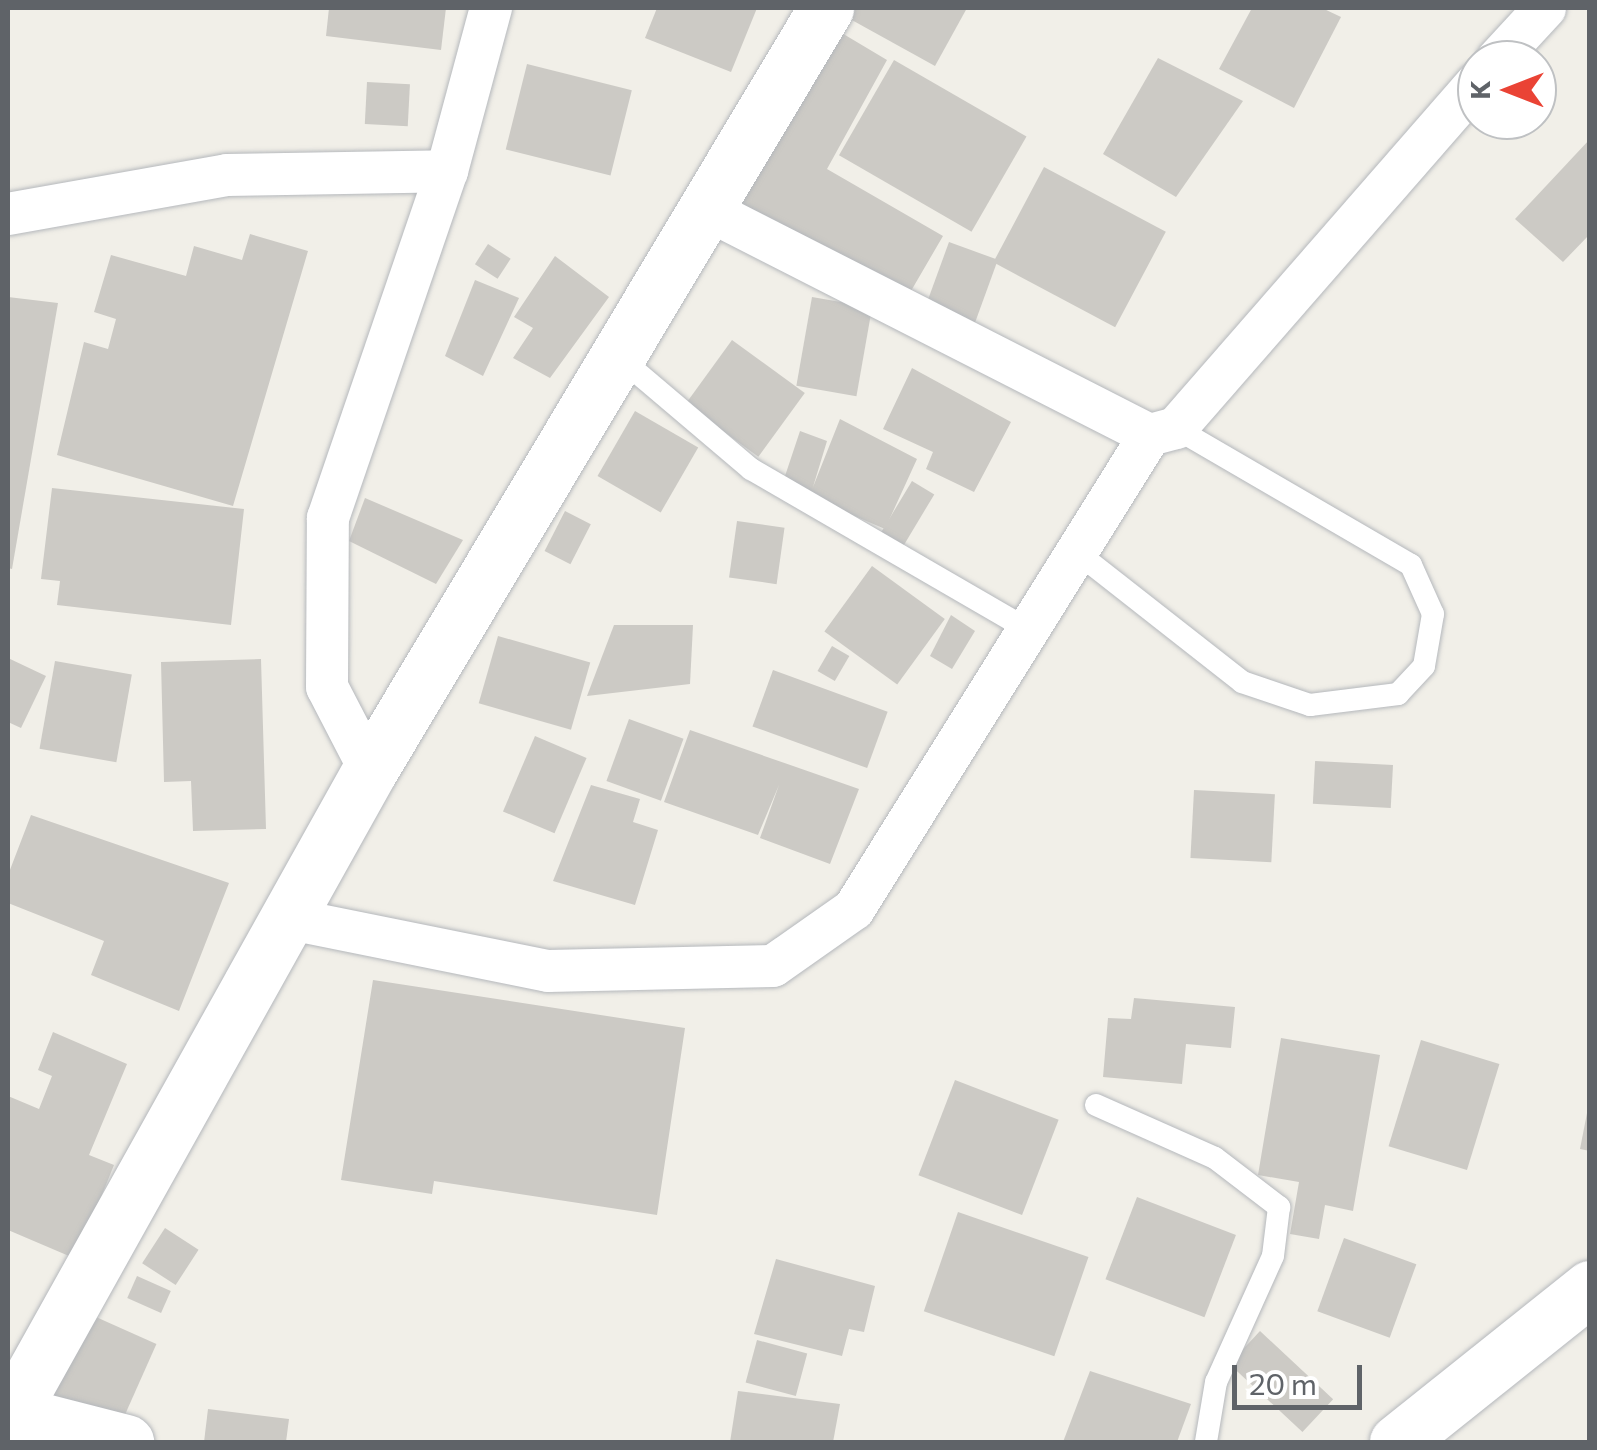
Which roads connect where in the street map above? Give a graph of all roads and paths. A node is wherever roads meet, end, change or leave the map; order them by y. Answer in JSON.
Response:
{"nodes":[{"id":1,"x":491,"y":8,"type":"edge"},
{"id":2,"x":826,"y":8,"type":"edge"},
{"id":3,"x":1542,"y":8,"type":"edge"},
{"id":4,"x":1514,"y":40,"type":"edge"},
{"id":5,"x":1457,"y":105,"type":"edge"},
{"id":6,"x":447,"y":170,"type":"junction"},
{"id":7,"x":706,"y":210,"type":"junction"},
{"id":8,"x":8,"y":214,"type":"edge"},
{"id":9,"x":620,"y":358,"type":"junction"},
{"id":10,"x":1163,"y":431,"type":"junction"},
{"id":11,"x":1079,"y":554,"type":"junction"},
{"id":12,"x":1032,"y":632,"type":"junction"},
{"id":13,"x":370,"y":770,"type":"junction"},
{"id":14,"x":290,"y":920,"type":"junction"},
{"id":15,"x":1096,"y":1105,"type":"dead end"},
{"id":16,"x":1590,"y":1288,"type":"edge"},
{"id":17,"x":9,"y":1415,"type":"edge"},
{"id":18,"x":126,"y":1442,"type":"edge"},
{"id":19,"x":1206,"y":1442,"type":"edge"},
{"id":20,"x":1397,"y":1442,"type":"edge"}],
"edges":[{"from":1,"to":6,"type":"street"},
{"from":2,"to":7,"type":"street"},
{"from":3,"to":4,"type":"street"},
{"from":5,"to":10,"type":"street"},
{"from":6,"to":8,"type":"street"},
{"from":6,"to":13,"type":"street"},
{"from":7,"to":9,"type":"street"},
{"from":7,"to":10,"type":"street"},
{"from":9,"to":12,"type":"lane"},
{"from":9,"to":13,"type":"street"},
{"from":10,"to":11,"type":"street"},
{"from":10,"to":11,"type":"lane"},
{"from":11,"to":12,"type":"street"},
{"from":12,"to":14,"type":"street"},
{"from":13,"to":14,"type":"street"},
{"from":14,"to":17,"type":"street"},
{"from":15,"to":19,"type":"lane"},
{"from":16,"to":20,"type":"street"},
{"from":17,"to":18,"type":"street"}]}
